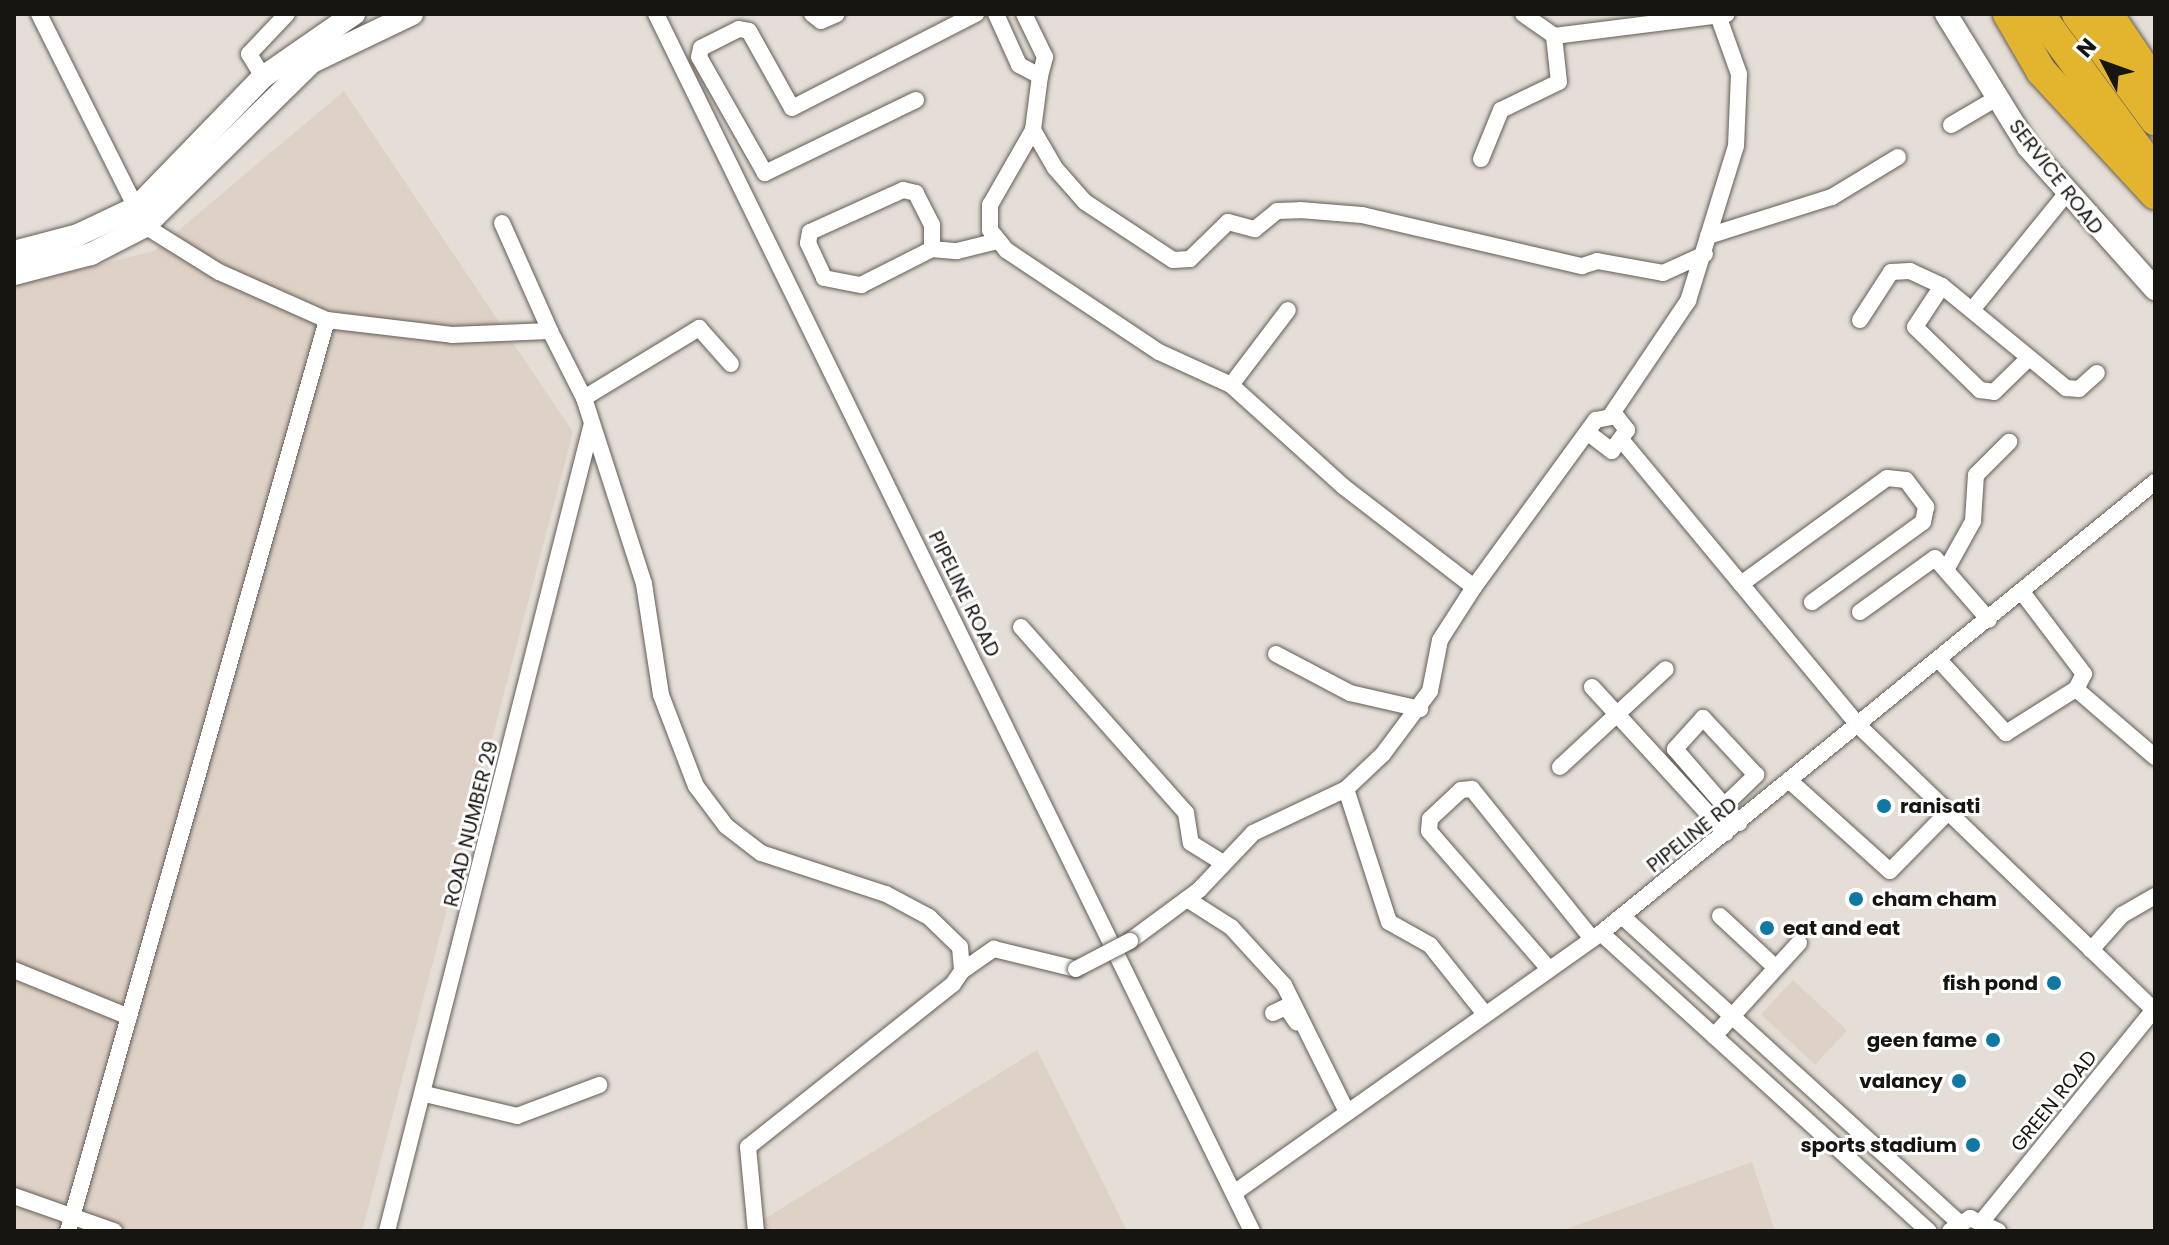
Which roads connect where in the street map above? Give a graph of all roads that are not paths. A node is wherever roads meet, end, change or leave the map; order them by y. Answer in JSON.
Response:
{"nodes":[{"id":1,"x":39,"y":14,"type":"edge"},
{"id":2,"x":287,"y":14,"type":"edge"},
{"id":3,"x":354,"y":14,"type":"edge"},
{"id":4,"x":412,"y":14,"type":"edge"},
{"id":5,"x":656,"y":14,"type":"edge"},
{"id":6,"x":812,"y":14,"type":"edge"},
{"id":7,"x":837,"y":14,"type":"edge"},
{"id":8,"x":976,"y":14,"type":"edge"},
{"id":9,"x":996,"y":14,"type":"edge"},
{"id":10,"x":1024,"y":14,"type":"edge"},
{"id":11,"x":1523,"y":14,"type":"edge"},
{"id":12,"x":1946,"y":14,"type":"edge"},
{"id":13,"x":2008,"y":14,"type":"edge"},
{"id":14,"x":2039,"y":14,"type":"edge"},
{"id":15,"x":1723,"y":16,"type":"edge"},
{"id":16,"x":2092,"y":22,"type":"edge"},
{"id":17,"x":1554,"y":36,"type":"junction"},
{"id":18,"x":1040,"y":76,"type":"junction"},
{"id":19,"x":263,"y":77,"type":"junction"},
{"id":20,"x":2155,"y":84,"type":"edge"},
{"id":21,"x":1997,"y":98,"type":"junction"},
{"id":22,"x":916,"y":100,"type":"dead end"},
{"id":23,"x":2155,"y":120,"type":"edge"},
{"id":24,"x":1951,"y":125,"type":"dead end"},
{"id":25,"x":1033,"y":130,"type":"junction"},
{"id":26,"x":1898,"y":157,"type":"dead end"},
{"id":27,"x":1481,"y":159,"type":"dead end"},
{"id":28,"x":2155,"y":172,"type":"edge"},
{"id":29,"x":2066,"y":194,"type":"junction"},
{"id":30,"x":2155,"y":194,"type":"edge"},
{"id":31,"x":141,"y":216,"type":"junction"},
{"id":32,"x":502,"y":223,"type":"dead end"},
{"id":33,"x":1708,"y":236,"type":"junction"},
{"id":34,"x":998,"y":241,"type":"junction"},
{"id":35,"x":932,"y":249,"type":"junction"},
{"id":36,"x":14,"y":252,"type":"edge"},
{"id":37,"x":1705,"y":254,"type":"junction"},
{"id":38,"x":14,"y":274,"type":"edge"},
{"id":39,"x":1942,"y":286,"type":"junction"},
{"id":40,"x":2155,"y":289,"type":"edge"},
{"id":41,"x":1288,"y":310,"type":"dead end"},
{"id":42,"x":1972,"y":310,"type":"junction"},
{"id":43,"x":327,"y":320,"type":"junction"},
{"id":44,"x":1860,"y":320,"type":"dead end"},
{"id":45,"x":550,"y":331,"type":"junction"},
{"id":46,"x":2029,"y":358,"type":"junction"},
{"id":47,"x":731,"y":364,"type":"dead end"},
{"id":48,"x":2097,"y":373,"type":"dead end"},
{"id":49,"x":1231,"y":385,"type":"junction"},
{"id":50,"x":584,"y":398,"type":"junction"},
{"id":51,"x":1611,"y":415,"type":"junction"},
{"id":52,"x":591,"y":427,"type":"junction"},
{"id":53,"x":1592,"y":436,"type":"junction"},
{"id":54,"x":2009,"y":442,"type":"dead end"},
{"id":55,"x":1624,"y":443,"type":"junction"},
{"id":56,"x":2155,"y":482,"type":"edge"},
{"id":57,"x":1947,"y":568,"type":"junction"},
{"id":58,"x":1741,"y":584,"type":"junction"},
{"id":59,"x":1474,"y":587,"type":"junction"},
{"id":60,"x":2022,"y":592,"type":"junction"},
{"id":61,"x":1812,"y":602,"type":"dead end"},
{"id":62,"x":1860,"y":612,"type":"dead end"},
{"id":63,"x":1989,"y":620,"type":"junction"},
{"id":64,"x":1021,"y":627,"type":"dead end"},
{"id":65,"x":1276,"y":654,"type":"dead end"},
{"id":66,"x":1940,"y":661,"type":"junction"},
{"id":67,"x":1666,"y":669,"type":"dead end"},
{"id":68,"x":1592,"y":687,"type":"dead end"},
{"id":69,"x":2076,"y":689,"type":"junction"},
{"id":70,"x":1420,"y":709,"type":"junction"},
{"id":71,"x":1617,"y":714,"type":"junction"},
{"id":72,"x":1860,"y":727,"type":"junction"},
{"id":73,"x":2155,"y":757,"type":"edge"},
{"id":74,"x":1560,"y":767,"type":"dead end"},
{"id":75,"x":1791,"y":782,"type":"junction"},
{"id":76,"x":1346,"y":789,"type":"junction"},
{"id":77,"x":1724,"y":806,"type":"junction"},
{"id":78,"x":1948,"y":812,"type":"junction"},
{"id":79,"x":1732,"y":828,"type":"junction"},
{"id":80,"x":1222,"y":862,"type":"junction"},
{"id":81,"x":2155,"y":896,"type":"edge"},
{"id":82,"x":1187,"y":899,"type":"junction"},
{"id":83,"x":1622,"y":916,"type":"junction"},
{"id":84,"x":1720,"y":916,"type":"dead end"},
{"id":85,"x":1597,"y":936,"type":"junction"},
{"id":86,"x":1799,"y":943,"type":"dead end"},
{"id":87,"x":2091,"y":950,"type":"junction"},
{"id":88,"x":1776,"y":968,"type":"junction"},
{"id":89,"x":1549,"y":969,"type":"junction"},
{"id":90,"x":14,"y":970,"type":"edge"},
{"id":91,"x":962,"y":971,"type":"junction"},
{"id":92,"x":2154,"y":1009,"type":"edge"},
{"id":93,"x":1273,"y":1013,"type":"dead end"},
{"id":94,"x":1484,"y":1013,"type":"junction"},
{"id":95,"x":129,"y":1017,"type":"junction"},
{"id":96,"x":1732,"y":1017,"type":"junction"},
{"id":97,"x":1308,"y":1029,"type":"junction"},
{"id":98,"x":1714,"y":1036,"type":"junction"},
{"id":99,"x":599,"y":1085,"type":"dead end"},
{"id":100,"x":425,"y":1094,"type":"junction"},
{"id":101,"x":1347,"y":1112,"type":"junction"},
{"id":102,"x":1234,"y":1193,"type":"junction"},
{"id":103,"x":14,"y":1196,"type":"edge"},
{"id":104,"x":1983,"y":1220,"type":"junction"},
{"id":105,"x":70,"y":1226,"type":"edge"},
{"id":106,"x":1955,"y":1227,"type":"edge"},
{"id":107,"x":114,"y":1231,"type":"edge"},
{"id":108,"x":387,"y":1231,"type":"edge"},
{"id":109,"x":756,"y":1231,"type":"edge"},
{"id":110,"x":1252,"y":1231,"type":"edge"},
{"id":111,"x":1929,"y":1231,"type":"edge"},
{"id":112,"x":1998,"y":1231,"type":"edge"}],
"edges":[{"from":1,"to":31,"type":"street"},
{"from":2,"to":19,"type":"street"},
{"from":3,"to":19,"type":"main road"},
{"from":4,"to":31,"type":"main road"},
{"from":5,"to":102,"type":"street","name":"PIPELINE ROAD"},
{"from":6,"to":7,"type":"street"},
{"from":8,"to":22,"type":"street"},
{"from":9,"to":18,"type":"street"},
{"from":10,"to":18,"type":"street"},
{"from":11,"to":17,"type":"street"},
{"from":12,"to":21,"type":"main road","name":"SERVICE ROAD"},
{"from":13,"to":30,"type":"highway"},
{"from":14,"to":28,"type":"highway"},
{"from":15,"to":17,"type":"street"},
{"from":15,"to":33,"type":"street"},
{"from":16,"to":20,"type":"highway"},
{"from":16,"to":23,"type":"highway"},
{"from":17,"to":27,"type":"street"},
{"from":18,"to":25,"type":"street"},
{"from":19,"to":31,"type":"main road"},
{"from":21,"to":24,"type":"street"},
{"from":21,"to":29,"type":"main road","name":"SERVICE ROAD"},
{"from":25,"to":34,"type":"street"},
{"from":25,"to":37,"type":"street"},
{"from":26,"to":33,"type":"street"},
{"from":29,"to":40,"type":"main road","name":"SERVICE ROAD"},
{"from":29,"to":42,"type":"street"},
{"from":31,"to":36,"type":"main road"},
{"from":31,"to":38,"type":"main road"},
{"from":31,"to":43,"type":"street"},
{"from":32,"to":45,"type":"street"},
{"from":33,"to":37,"type":"street"},
{"from":34,"to":35,"type":"street"},
{"from":34,"to":49,"type":"street"},
{"from":35,"to":35,"type":"street"},
{"from":37,"to":51,"type":"street"},
{"from":39,"to":42,"type":"street"},
{"from":39,"to":44,"type":"street"},
{"from":39,"to":46,"type":"street"},
{"from":41,"to":49,"type":"street"},
{"from":42,"to":46,"type":"street"},
{"from":43,"to":45,"type":"street"},
{"from":43,"to":95,"type":"street"},
{"from":45,"to":50,"type":"street"},
{"from":46,"to":48,"type":"street"},
{"from":47,"to":50,"type":"street"},
{"from":49,"to":59,"type":"street"},
{"from":50,"to":52,"type":"street"},
{"from":51,"to":53,"type":"street"},
{"from":51,"to":55,"type":"street"},
{"from":52,"to":91,"type":"street"},
{"from":52,"to":100,"type":"street","name":"ROAD NUMBER 29"},
{"from":53,"to":55,"type":"street"},
{"from":53,"to":59,"type":"street"},
{"from":54,"to":57,"type":"street"},
{"from":55,"to":58,"type":"street"},
{"from":56,"to":60,"type":"street","name":"PIPELINE RD"},
{"from":57,"to":62,"type":"street"},
{"from":57,"to":63,"type":"street"},
{"from":58,"to":61,"type":"street"},
{"from":58,"to":72,"type":"street"},
{"from":59,"to":70,"type":"street"},
{"from":60,"to":63,"type":"street","name":"PIPELINE RD"},
{"from":60,"to":69,"type":"street"},
{"from":63,"to":66,"type":"street","name":"PIPELINE RD"},
{"from":64,"to":80,"type":"street"},
{"from":65,"to":70,"type":"street"},
{"from":66,"to":69,"type":"street"},
{"from":66,"to":72,"type":"street","name":"PIPELINE RD"},
{"from":67,"to":71,"type":"street"},
{"from":68,"to":71,"type":"street"},
{"from":69,"to":73,"type":"street"},
{"from":70,"to":76,"type":"street"},
{"from":71,"to":74,"type":"street"},
{"from":71,"to":79,"type":"street"},
{"from":72,"to":75,"type":"street","name":"PIPELINE RD"},
{"from":72,"to":78,"type":"street"},
{"from":75,"to":78,"type":"street"},
{"from":75,"to":79,"type":"street","name":"PIPELINE RD"},
{"from":76,"to":80,"type":"street"},
{"from":76,"to":94,"type":"street"},
{"from":77,"to":77,"type":"street"},
{"from":77,"to":79,"type":"street"},
{"from":78,"to":87,"type":"street"},
{"from":79,"to":83,"type":"street","name":"PIPELINE RD"},
{"from":80,"to":82,"type":"street"},
{"from":81,"to":87,"type":"street"},
{"from":82,"to":91,"type":"street","bridge":true},
{"from":82,"to":97,"type":"street"},
{"from":83,"to":85,"type":"street","name":"PIPELINE RD"},
{"from":83,"to":96,"type":"street"},
{"from":84,"to":88,"type":"street"},
{"from":85,"to":89,"type":"street","name":"PIPELINE RD"},
{"from":85,"to":89,"type":"street"},
{"from":85,"to":98,"type":"street"},
{"from":86,"to":88,"type":"street"},
{"from":87,"to":92,"type":"street"},
{"from":88,"to":96,"type":"street"},
{"from":89,"to":94,"type":"street","name":"PIPELINE RD"},
{"from":90,"to":95,"type":"street"},
{"from":91,"to":109,"type":"street"},
{"from":92,"to":104,"type":"street","name":"GREEN ROAD"},
{"from":93,"to":97,"type":"street"},
{"from":94,"to":101,"type":"street","name":"PIPELINE RD"},
{"from":95,"to":105,"type":"street"},
{"from":96,"to":98,"type":"street"},
{"from":96,"to":106,"type":"street"},
{"from":97,"to":101,"type":"street"},
{"from":98,"to":111,"type":"street"},
{"from":99,"to":100,"type":"street"},
{"from":100,"to":108,"type":"street","name":"ROAD NUMBER 29"},
{"from":101,"to":102,"type":"street","name":"PIPELINE RD"},
{"from":102,"to":110,"type":"street","name":"PIPELINE ROAD"},
{"from":103,"to":105,"type":"street"},
{"from":104,"to":106,"type":"street"},
{"from":104,"to":112,"type":"street"},
{"from":105,"to":107,"type":"street"}]}
